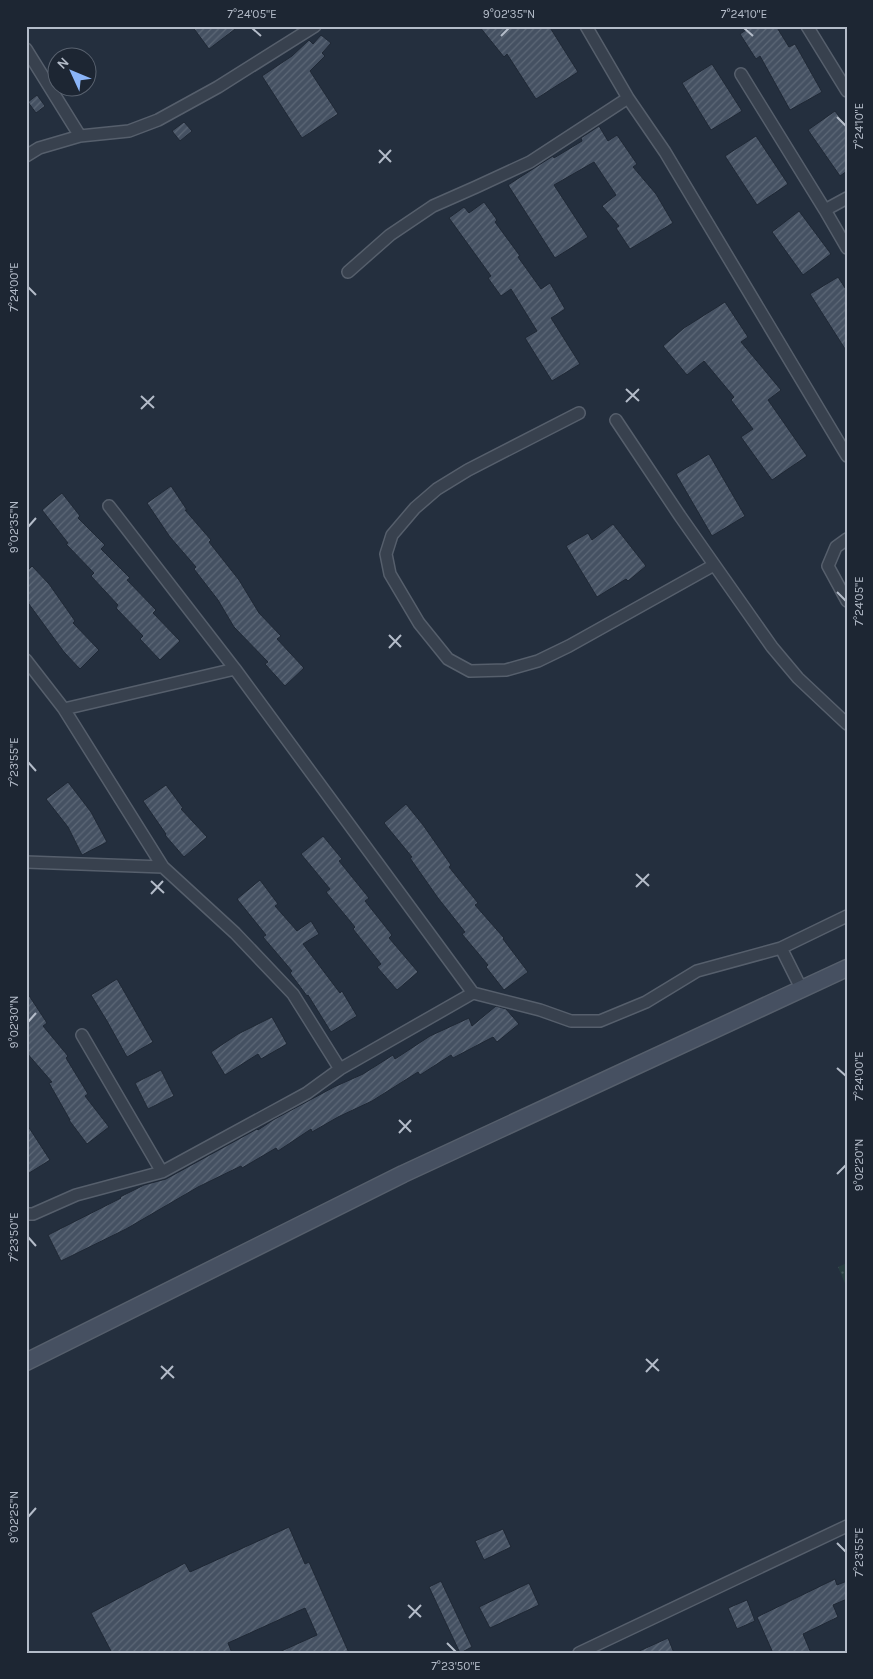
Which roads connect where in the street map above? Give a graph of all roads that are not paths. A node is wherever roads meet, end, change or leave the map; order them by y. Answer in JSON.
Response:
{"nodes":[{"id":1,"x":316,"y":26,"type":"edge"},
{"id":2,"x":586,"y":26,"type":"edge"},
{"id":3,"x":807,"y":26,"type":"edge"},
{"id":4,"x":26,"y":49,"type":"edge"},
{"id":5,"x":741,"y":74,"type":"dead end"},
{"id":6,"x":847,"y":91,"type":"edge"},
{"id":7,"x":628,"y":98,"type":"junction"},
{"id":8,"x":80,"y":136,"type":"junction"},
{"id":9,"x":26,"y":156,"type":"edge"},
{"id":10,"x":847,"y":198,"type":"edge"},
{"id":11,"x":825,"y":210,"type":"junction"},
{"id":12,"x":847,"y":248,"type":"edge"},
{"id":13,"x":348,"y":272,"type":"dead end"},
{"id":14,"x":579,"y":413,"type":"dead end"},
{"id":15,"x":616,"y":420,"type":"dead end"},
{"id":16,"x":847,"y":456,"type":"edge"},
{"id":17,"x":109,"y":506,"type":"dead end"},
{"id":18,"x":847,"y":539,"type":"edge"},
{"id":19,"x":714,"y":564,"type":"junction"},
{"id":20,"x":847,"y":601,"type":"edge"},
{"id":21,"x":26,"y":660,"type":"edge"},
{"id":22,"x":235,"y":669,"type":"junction"},
{"id":23,"x":64,"y":709,"type":"junction"},
{"id":24,"x":847,"y":724,"type":"edge"},
{"id":25,"x":26,"y":862,"type":"edge"},
{"id":26,"x":163,"y":867,"type":"junction"},
{"id":27,"x":847,"y":916,"type":"edge"},
{"id":28,"x":781,"y":948,"type":"junction"},
{"id":29,"x":847,"y":968,"type":"edge"},
{"id":30,"x":802,"y":988,"type":"junction"},
{"id":31,"x":473,"y":993,"type":"junction"},
{"id":32,"x":82,"y":1035,"type":"dead end"},
{"id":33,"x":340,"y":1069,"type":"junction"},
{"id":34,"x":162,"y":1172,"type":"junction"},
{"id":35,"x":26,"y":1214,"type":"edge"},
{"id":36,"x":26,"y":1362,"type":"edge"},
{"id":37,"x":847,"y":1526,"type":"edge"},
{"id":38,"x":579,"y":1653,"type":"edge"}],
"edges":[{"from":1,"to":8,"type":"street"},
{"from":2,"to":7,"type":"street"},
{"from":3,"to":6,"type":"street"},
{"from":4,"to":8,"type":"street"},
{"from":5,"to":11,"type":"street"},
{"from":7,"to":13,"type":"street"},
{"from":7,"to":16,"type":"street"},
{"from":8,"to":9,"type":"street"},
{"from":10,"to":11,"type":"street"},
{"from":11,"to":12,"type":"street"},
{"from":14,"to":19,"type":"street"},
{"from":15,"to":19,"type":"street"},
{"from":17,"to":22,"type":"street"},
{"from":18,"to":20,"type":"street"},
{"from":19,"to":24,"type":"street"},
{"from":21,"to":23,"type":"street"},
{"from":22,"to":23,"type":"street"},
{"from":22,"to":31,"type":"street"},
{"from":23,"to":26,"type":"street"},
{"from":25,"to":26,"type":"street"},
{"from":26,"to":33,"type":"street"},
{"from":27,"to":28,"type":"street"},
{"from":28,"to":30,"type":"street"},
{"from":28,"to":31,"type":"street"},
{"from":29,"to":30,"type":"main road"},
{"from":30,"to":36,"type":"main road"},
{"from":31,"to":33,"type":"street"},
{"from":32,"to":34,"type":"street"},
{"from":33,"to":34,"type":"street"},
{"from":34,"to":35,"type":"street"},
{"from":37,"to":38,"type":"street"}]}
